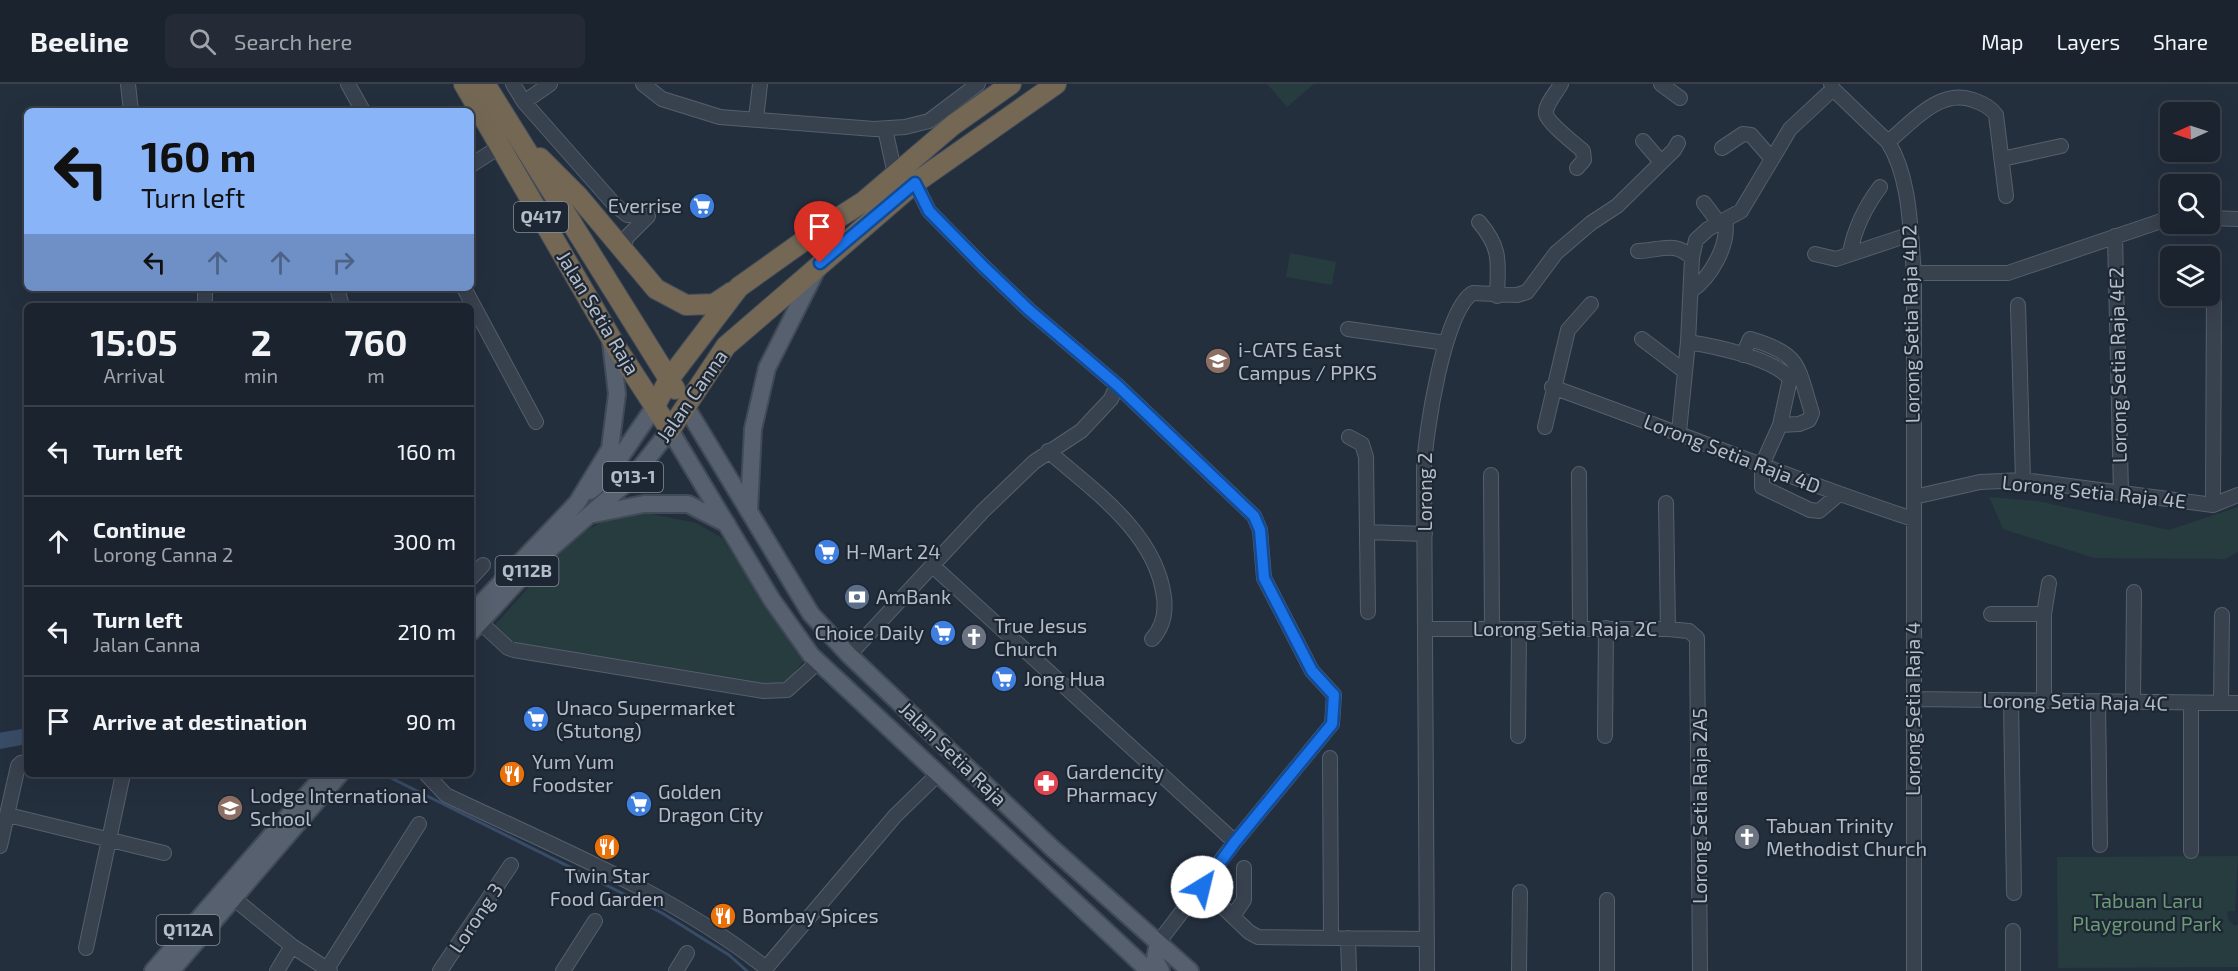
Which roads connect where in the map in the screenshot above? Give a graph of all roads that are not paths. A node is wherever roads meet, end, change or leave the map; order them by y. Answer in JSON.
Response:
{"nodes":[{"id":1,"x":128,"y":84,"type":"edge"},
{"id":2,"x":348,"y":84,"type":"edge"},
{"id":3,"x":464,"y":84,"type":"edge"},
{"id":4,"x":485,"y":84,"type":"edge"},
{"id":5,"x":513,"y":84,"type":"edge"},
{"id":6,"x":550,"y":84,"type":"edge"},
{"id":7,"x":643,"y":84,"type":"edge"},
{"id":8,"x":760,"y":84,"type":"edge"},
{"id":9,"x":978,"y":84,"type":"edge"},
{"id":10,"x":1011,"y":84,"type":"edge"},
{"id":11,"x":1056,"y":84,"type":"edge"},
{"id":12,"x":1561,"y":84,"type":"edge"},
{"id":13,"x":1661,"y":84,"type":"edge"},
{"id":14,"x":1832,"y":86,"type":"edge"},
{"id":15,"x":1680,"y":98,"type":"dead end"},
{"id":16,"x":524,"y":102,"type":"junction"},
{"id":17,"x":131,"y":108,"type":"edge"},
{"id":18,"x":361,"y":108,"type":"edge"},
{"id":19,"x":756,"y":119,"type":"junction"},
{"id":20,"x":885,"y":129,"type":"junction"},
{"id":21,"x":509,"y":140,"type":"junction"},
{"id":22,"x":1643,"y":141,"type":"dead end"},
{"id":23,"x":1888,"y":142,"type":"junction"},
{"id":24,"x":1678,"y":143,"type":"dead end"},
{"id":25,"x":2061,"y":146,"type":"dead end"},
{"id":26,"x":1722,"y":148,"type":"dead end"},
{"id":27,"x":1772,"y":159,"type":"junction"},
{"id":28,"x":2002,"y":159,"type":"junction"},
{"id":29,"x":1661,"y":162,"type":"junction"},
{"id":30,"x":474,"y":163,"type":"edge"},
{"id":31,"x":1577,"y":168,"type":"dead end"},
{"id":32,"x":895,"y":174,"type":"junction"},
{"id":33,"x":915,"y":183,"type":"junction"},
{"id":34,"x":1880,"y":187,"type":"dead end"},
{"id":35,"x":2006,"y":196,"type":"dead end"},
{"id":36,"x":1704,"y":203,"type":"dead end"},
{"id":37,"x":2220,"y":218,"type":"edge"},
{"id":38,"x":2238,"y":219,"type":"edge"},
{"id":39,"x":2160,"y":221,"type":"edge"},
{"id":40,"x":1479,"y":222,"type":"dead end"},
{"id":41,"x":1722,"y":222,"type":"junction"},
{"id":42,"x":1911,"y":234,"type":"junction"},
{"id":43,"x":2115,"y":237,"type":"junction"},
{"id":44,"x":624,"y":250,"type":"junction"},
{"id":45,"x":1638,"y":251,"type":"dead end"},
{"id":46,"x":1850,"y":252,"type":"junction"},
{"id":47,"x":1815,"y":254,"type":"dead end"},
{"id":48,"x":1692,"y":258,"type":"junction"},
{"id":49,"x":820,"y":263,"type":"junction"},
{"id":50,"x":1914,"y":273,"type":"junction"},
{"id":51,"x":739,"y":287,"type":"junction"},
{"id":52,"x":1691,"y":291,"type":"junction"},
{"id":53,"x":1497,"y":296,"type":"junction"},
{"id":54,"x":1591,"y":304,"type":"dead end"},
{"id":55,"x":2018,"y":305,"type":"dead end"},
{"id":56,"x":2214,"y":306,"type":"edge"},
{"id":57,"x":474,"y":307,"type":"edge"},
{"id":58,"x":1348,"y":329,"type":"dead end"},
{"id":59,"x":610,"y":336,"type":"junction"},
{"id":60,"x":1642,"y":339,"type":"dead end"},
{"id":61,"x":1688,"y":342,"type":"junction"},
{"id":62,"x":1446,"y":343,"type":"junction"},
{"id":63,"x":1743,"y":355,"type":"junction"},
{"id":64,"x":1684,"y":371,"type":"junction"},
{"id":65,"x":669,"y":380,"type":"junction"},
{"id":66,"x":1552,"y":387,"type":"junction"},
{"id":67,"x":1121,"y":389,"type":"junction"},
{"id":68,"x":656,"y":406,"type":"junction"},
{"id":69,"x":686,"y":407,"type":"junction"},
{"id":70,"x":536,"y":422,"type":"dead end"},
{"id":71,"x":1780,"y":425,"type":"junction"},
{"id":72,"x":1545,"y":427,"type":"dead end"},
{"id":73,"x":670,"y":430,"type":"junction"},
{"id":74,"x":1679,"y":432,"type":"junction"},
{"id":75,"x":1349,"y":437,"type":"dead end"},
{"id":76,"x":1048,"y":451,"type":"junction"},
{"id":77,"x":1762,"y":465,"type":"junction"},
{"id":78,"x":1579,"y":474,"type":"dead end"},
{"id":79,"x":1491,"y":475,"type":"dead end"},
{"id":80,"x":2023,"y":480,"type":"junction"},
{"id":81,"x":2121,"y":493,"type":"junction"},
{"id":82,"x":1838,"y":495,"type":"junction"},
{"id":83,"x":2238,"y":495,"type":"edge"},
{"id":84,"x":1914,"y":497,"type":"junction"},
{"id":85,"x":580,"y":499,"type":"junction"},
{"id":86,"x":1666,"y":503,"type":"dead end"},
{"id":87,"x":2213,"y":505,"type":"junction"},
{"id":88,"x":749,"y":510,"type":"junction"},
{"id":89,"x":588,"y":516,"type":"junction"},
{"id":90,"x":1913,"y":519,"type":"junction"},
{"id":91,"x":728,"y":524,"type":"junction"},
{"id":92,"x":1367,"y":532,"type":"junction"},
{"id":93,"x":1425,"y":534,"type":"junction"},
{"id":94,"x":483,"y":565,"type":"dead end"},
{"id":95,"x":934,"y":567,"type":"junction"},
{"id":96,"x":474,"y":575,"type":"edge"},
{"id":97,"x":2049,"y":582,"type":"dead end"},
{"id":98,"x":2134,"y":592,"type":"dead end"},
{"id":99,"x":1368,"y":612,"type":"dead end"},
{"id":100,"x":1991,"y":614,"type":"dead end"},
{"id":101,"x":2044,"y":615,"type":"junction"},
{"id":102,"x":2222,"y":615,"type":"dead end"},
{"id":103,"x":474,"y":623,"type":"edge"},
{"id":104,"x":1492,"y":628,"type":"junction"},
{"id":105,"x":1580,"y":628,"type":"junction"},
{"id":106,"x":1606,"y":628,"type":"junction"},
{"id":107,"x":1426,"y":629,"type":"junction"},
{"id":108,"x":1519,"y":629,"type":"junction"},
{"id":109,"x":1668,"y":629,"type":"junction"},
{"id":110,"x":1152,"y":639,"type":"dead end"},
{"id":111,"x":1699,"y":642,"type":"joint"},
{"id":112,"x":849,"y":655,"type":"junction"},
{"id":113,"x":818,"y":662,"type":"junction"},
{"id":114,"x":1913,"y":699,"type":"junction"},
{"id":115,"x":2011,"y":701,"type":"junction"},
{"id":116,"x":2044,"y":701,"type":"junction"},
{"id":117,"x":2098,"y":702,"type":"junction"},
{"id":118,"x":2133,"y":702,"type":"junction"},
{"id":119,"x":2190,"y":703,"type":"junction"},
{"id":120,"x":2221,"y":703,"type":"junction"},
{"id":121,"x":2238,"y":703,"type":"edge"},
{"id":122,"x":913,"y":716,"type":"junction"},
{"id":123,"x":1518,"y":736,"type":"dead end"},
{"id":124,"x":1605,"y":736,"type":"dead end"},
{"id":125,"x":1330,"y":758,"type":"dead end"},
{"id":126,"x":24,"y":763,"type":"edge"},
{"id":127,"x":937,"y":775,"type":"junction"},
{"id":128,"x":122,"y":777,"type":"edge"},
{"id":129,"x":323,"y":777,"type":"edge"},
{"id":130,"x":337,"y":777,"type":"edge"},
{"id":131,"x":429,"y":777,"type":"edge"},
{"id":132,"x":8,"y":814,"type":"junction"},
{"id":133,"x":419,"y":824,"type":"dead end"},
{"id":134,"x":109,"y":841,"type":"junction"},
{"id":135,"x":1235,"y":842,"type":"junction"},
{"id":136,"x":2100,"y":845,"type":"dead end"},
{"id":137,"x":0,"y":846,"type":"edge"},
{"id":138,"x":2191,"y":851,"type":"dead end"},
{"id":139,"x":164,"y":853,"type":"dead end"},
{"id":140,"x":512,"y":865,"type":"dead end"},
{"id":141,"x":1244,"y":868,"type":"dead end"},
{"id":142,"x":1202,"y":887,"type":"junction"},
{"id":143,"x":1520,"y":892,"type":"dead end"},
{"id":144,"x":2014,"y":893,"type":"dead end"},
{"id":145,"x":229,"y":895,"type":"junction"},
{"id":146,"x":1606,"y":900,"type":"dead end"},
{"id":147,"x":1233,"y":916,"type":"junction"},
{"id":148,"x":595,"y":921,"type":"dead end"},
{"id":149,"x":2013,"y":931,"type":"dead end"},
{"id":150,"x":1331,"y":937,"type":"junction"},
{"id":151,"x":1348,"y":938,"type":"junction"},
{"id":152,"x":1427,"y":939,"type":"junction"},
{"id":153,"x":1158,"y":943,"type":"junction"},
{"id":154,"x":292,"y":946,"type":"junction"},
{"id":155,"x":86,"y":948,"type":"dead end"},
{"id":156,"x":687,"y":953,"type":"dead end"},
{"id":157,"x":328,"y":970,"type":"edge"},
{"id":158,"x":153,"y":971,"type":"edge"},
{"id":159,"x":171,"y":971,"type":"edge"},
{"id":160,"x":278,"y":971,"type":"edge"},
{"id":161,"x":440,"y":971,"type":"edge"},
{"id":162,"x":563,"y":971,"type":"edge"},
{"id":163,"x":676,"y":971,"type":"edge"},
{"id":164,"x":1149,"y":971,"type":"edge"},
{"id":165,"x":1161,"y":971,"type":"edge"},
{"id":166,"x":1190,"y":971,"type":"edge"},
{"id":167,"x":1349,"y":971,"type":"edge"},
{"id":168,"x":1427,"y":971,"type":"edge"},
{"id":169,"x":1519,"y":971,"type":"edge"},
{"id":170,"x":1607,"y":971,"type":"edge"},
{"id":171,"x":1700,"y":971,"type":"edge"},
{"id":172,"x":1914,"y":971,"type":"edge"},
{"id":173,"x":2013,"y":971,"type":"edge"}],
"edges":[{"from":1,"to":17,"type":"street"},
{"from":2,"to":18,"type":"street"},
{"from":3,"to":21,"type":"highway","name":"Jalan Setia Raja","number":"Q417"},
{"from":4,"to":21,"type":"highway","name":"Jalan Setia Raja","number":"Q417"},
{"from":5,"to":16,"type":"street"},
{"from":6,"to":16,"type":"street"},
{"from":7,"to":19,"type":"street"},
{"from":8,"to":19,"type":"street"},
{"from":9,"to":20,"type":"street"},
{"from":10,"to":32,"type":"highway","name":"Jalan Canna"},
{"from":11,"to":33,"type":"highway","name":"Jalan Canna"},
{"from":12,"to":31,"type":"street"},
{"from":13,"to":15,"type":"street"},
{"from":14,"to":23,"type":"street","name":"Lorong Setia Raja 4D2"},
{"from":14,"to":27,"type":"street","name":"Lorong Setia Raja 4D2"},
{"from":16,"to":44,"type":"street"},
{"from":19,"to":20,"type":"street"},
{"from":20,"to":32,"type":"street"},
{"from":21,"to":30,"type":"street"},
{"from":21,"to":44,"type":"highway"},
{"from":21,"to":59,"type":"highway","name":"Jalan Setia Raja","number":"Q417"},
{"from":21,"to":65,"type":"highway","name":"Jalan Setia Raja","number":"Q417"},
{"from":22,"to":29,"type":"street"},
{"from":23,"to":28,"type":"street"},
{"from":23,"to":42,"type":"street","name":"Lorong Setia Raja 4D2"},
{"from":24,"to":29,"type":"street","name":"Lorong 2"},
{"from":25,"to":28,"type":"street"},
{"from":26,"to":27,"type":"street"},
{"from":27,"to":41,"type":"street","name":"Lorong Setia Raja 4D2"},
{"from":28,"to":35,"type":"street"},
{"from":29,"to":53,"type":"street","name":"Lorong 2"},
{"from":32,"to":51,"type":"highway","name":"Jalan Canna"},
{"from":33,"to":49,"type":"highway","name":"Jalan Canna"},
{"from":33,"to":67,"type":"street"},
{"from":34,"to":46,"type":"street"},
{"from":36,"to":41,"type":"street"},
{"from":37,"to":38,"type":"street"},
{"from":39,"to":43,"type":"street"},
{"from":40,"to":53,"type":"street"},
{"from":41,"to":48,"type":"street","name":"Lorong Setia Raja 4D2"},
{"from":41,"to":52,"type":"street"},
{"from":42,"to":46,"type":"street"},
{"from":42,"to":50,"type":"street","name":"Lorong Setia Raja 4D2"},
{"from":43,"to":50,"type":"street"},
{"from":43,"to":81,"type":"street","name":"Lorong Setia Raja 4E2"},
{"from":44,"to":51,"type":"highway"},
{"from":45,"to":48,"type":"street"},
{"from":46,"to":47,"type":"street"},
{"from":48,"to":52,"type":"street","name":"Lorong Setia Raja 4D2"},
{"from":49,"to":69,"type":"highway","name":"Jalan Canna"},
{"from":49,"to":88,"type":"main road"},
{"from":50,"to":84,"type":"street","name":"Lorong Setia Raja 4D2"},
{"from":51,"to":65,"type":"highway","name":"Jalan Canna"},
{"from":52,"to":61,"type":"street","name":"Lorong Setia Raja 4D2"},
{"from":53,"to":62,"type":"street","name":"Lorong 2"},
{"from":54,"to":66,"type":"street"},
{"from":55,"to":80,"type":"street"},
{"from":56,"to":87,"type":"street"},
{"from":57,"to":70,"type":"street"},
{"from":58,"to":62,"type":"street"},
{"from":59,"to":68,"type":"highway","name":"Jalan Setia Raja","number":"Q417"},
{"from":59,"to":85,"type":"main road"},
{"from":60,"to":64,"type":"street"},
{"from":61,"to":63,"type":"street"},
{"from":61,"to":64,"type":"street","name":"Lorong Setia Raja 4D2"},
{"from":62,"to":93,"type":"street","name":"Lorong 2"},
{"from":63,"to":71,"type":"street"},
{"from":63,"to":71,"type":"street"},
{"from":64,"to":74,"type":"street","name":"Lorong Setia Raja 4D2"},
{"from":65,"to":68,"type":"highway","name":"Jalan Canna"},
{"from":65,"to":69,"type":"highway","number":"Q417"},
{"from":66,"to":72,"type":"street"},
{"from":66,"to":74,"type":"street","name":"Lorong Setia Raja 4D"},
{"from":67,"to":76,"type":"street"},
{"from":67,"to":135,"type":"street"},
{"from":68,"to":73,"type":"highway","number":"Q417"},
{"from":68,"to":85,"type":"main road"},
{"from":69,"to":73,"type":"highway","name":"Jalan Canna"},
{"from":69,"to":88,"type":"main road","name":"Jalan Setia Raja"},
{"from":71,"to":77,"type":"street"},
{"from":73,"to":89,"type":"main road","name":"Jalan Canna","number":"Q13-1"},
{"from":73,"to":91,"type":"main road","name":"Jalan Setia Raja"},
{"from":74,"to":77,"type":"street","name":"Lorong Setia Raja 4D"},
{"from":75,"to":92,"type":"street"},
{"from":76,"to":95,"type":"street"},
{"from":76,"to":110,"type":"street"},
{"from":77,"to":82,"type":"street","name":"Lorong Setia Raja 4D"},
{"from":77,"to":82,"type":"street"},
{"from":78,"to":105,"type":"street"},
{"from":79,"to":104,"type":"street"},
{"from":80,"to":81,"type":"street","name":"Lorong Setia Raja 4E"},
{"from":80,"to":84,"type":"street","name":"Lorong Setia Raja 4E"},
{"from":81,"to":87,"type":"street","name":"Lorong Setia Raja 4E"},
{"from":82,"to":90,"type":"street","name":"Lorong Setia Raja 4D"},
{"from":83,"to":87,"type":"street","name":"Lorong Setia Raja 4E"},
{"from":84,"to":90,"type":"street","name":"Lorong Setia Raja 4D2"},
{"from":85,"to":103,"type":"main road"},
{"from":86,"to":109,"type":"street"},
{"from":88,"to":112,"type":"main road","name":"Jalan Setia Raja"},
{"from":89,"to":91,"type":"main road"},
{"from":89,"to":103,"type":"main road","number":"Q112B"},
{"from":90,"to":114,"type":"street","name":"Lorong Setia Raja 4"},
{"from":91,"to":113,"type":"main road","name":"Jalan Setia Raja"},
{"from":92,"to":93,"type":"street"},
{"from":92,"to":99,"type":"street"},
{"from":93,"to":107,"type":"street","name":"Lorong 2"},
{"from":94,"to":96,"type":"street"},
{"from":95,"to":112,"type":"street"},
{"from":95,"to":135,"type":"street"},
{"from":97,"to":101,"type":"street"},
{"from":98,"to":118,"type":"street"},
{"from":100,"to":101,"type":"street"},
{"from":101,"to":116,"type":"street"},
{"from":102,"to":120,"type":"street"},
{"from":103,"to":113,"type":"street"},
{"from":104,"to":107,"type":"street","name":"Lorong Setia Raja 2C"},
{"from":104,"to":108,"type":"street","name":"Lorong Setia Raja 2C"},
{"from":105,"to":106,"type":"street","name":"Lorong Setia Raja 2C"},
{"from":105,"to":108,"type":"street","name":"Lorong Setia Raja 2C"},
{"from":106,"to":109,"type":"street","name":"Lorong Setia Raja 2C"},
{"from":106,"to":124,"type":"street"},
{"from":107,"to":152,"type":"street","name":"Lorong 2"},
{"from":108,"to":123,"type":"street"},
{"from":109,"to":111,"type":"street","name":"Lorong Setia Raja 2C"},
{"from":111,"to":171,"type":"street","name":"Lorong Setia Raja 2A5"},
{"from":112,"to":122,"type":"main road","name":"Jalan Setia Raja"},
{"from":113,"to":127,"type":"main road","name":"Jalan Setia Raja"},
{"from":114,"to":115,"type":"street","name":"Lorong Setia Raja 4C"},
{"from":114,"to":172,"type":"street","name":"Lorong Setia Raja 4"},
{"from":115,"to":116,"type":"street","name":"Lorong Setia Raja 4C"},
{"from":115,"to":144,"type":"street"},
{"from":116,"to":117,"type":"street","name":"Lorong Setia Raja 4C"},
{"from":117,"to":118,"type":"street","name":"Lorong Setia Raja 4C"},
{"from":117,"to":136,"type":"street"},
{"from":118,"to":119,"type":"street","name":"Lorong Setia Raja 4C"},
{"from":119,"to":120,"type":"street","name":"Lorong Setia Raja 4C"},
{"from":119,"to":138,"type":"street"},
{"from":120,"to":121,"type":"street","name":"Lorong Setia Raja 4C"},
{"from":122,"to":127,"type":"main road"},
{"from":122,"to":153,"type":"main road","name":"Jalan Setia Raja"},
{"from":125,"to":150,"type":"street"},
{"from":126,"to":132,"type":"street"},
{"from":127,"to":131,"type":"street"},
{"from":127,"to":164,"type":"main road","name":"Jalan Setia Raja"},
{"from":128,"to":134,"type":"street"},
{"from":129,"to":145,"type":"main road","number":"Q112A"},
{"from":130,"to":145,"type":"main road"},
{"from":132,"to":134,"type":"street"},
{"from":132,"to":137,"type":"street"},
{"from":133,"to":157,"type":"street"},
{"from":134,"to":139,"type":"street"},
{"from":134,"to":155,"type":"street"},
{"from":135,"to":142,"type":"street"},
{"from":140,"to":161,"type":"street","name":"Lorong 3"},
{"from":141,"to":147,"type":"street"},
{"from":142,"to":147,"type":"street"},
{"from":142,"to":153,"type":"street"},
{"from":143,"to":169,"type":"street"},
{"from":145,"to":154,"type":"street"},
{"from":145,"to":158,"type":"main road","number":"Q112A"},
{"from":145,"to":159,"type":"main road"},
{"from":146,"to":170,"type":"street"},
{"from":147,"to":150,"type":"street"},
{"from":148,"to":162,"type":"street"},
{"from":149,"to":173,"type":"street"},
{"from":150,"to":151,"type":"street"},
{"from":151,"to":152,"type":"street"},
{"from":151,"to":167,"type":"street"},
{"from":152,"to":168,"type":"street","name":"Lorong 2"},
{"from":153,"to":165,"type":"main road"},
{"from":153,"to":166,"type":"main road","name":"Jalan Setia Raja"},
{"from":154,"to":157,"type":"street"},
{"from":154,"to":160,"type":"street"},
{"from":156,"to":163,"type":"street"}]}
